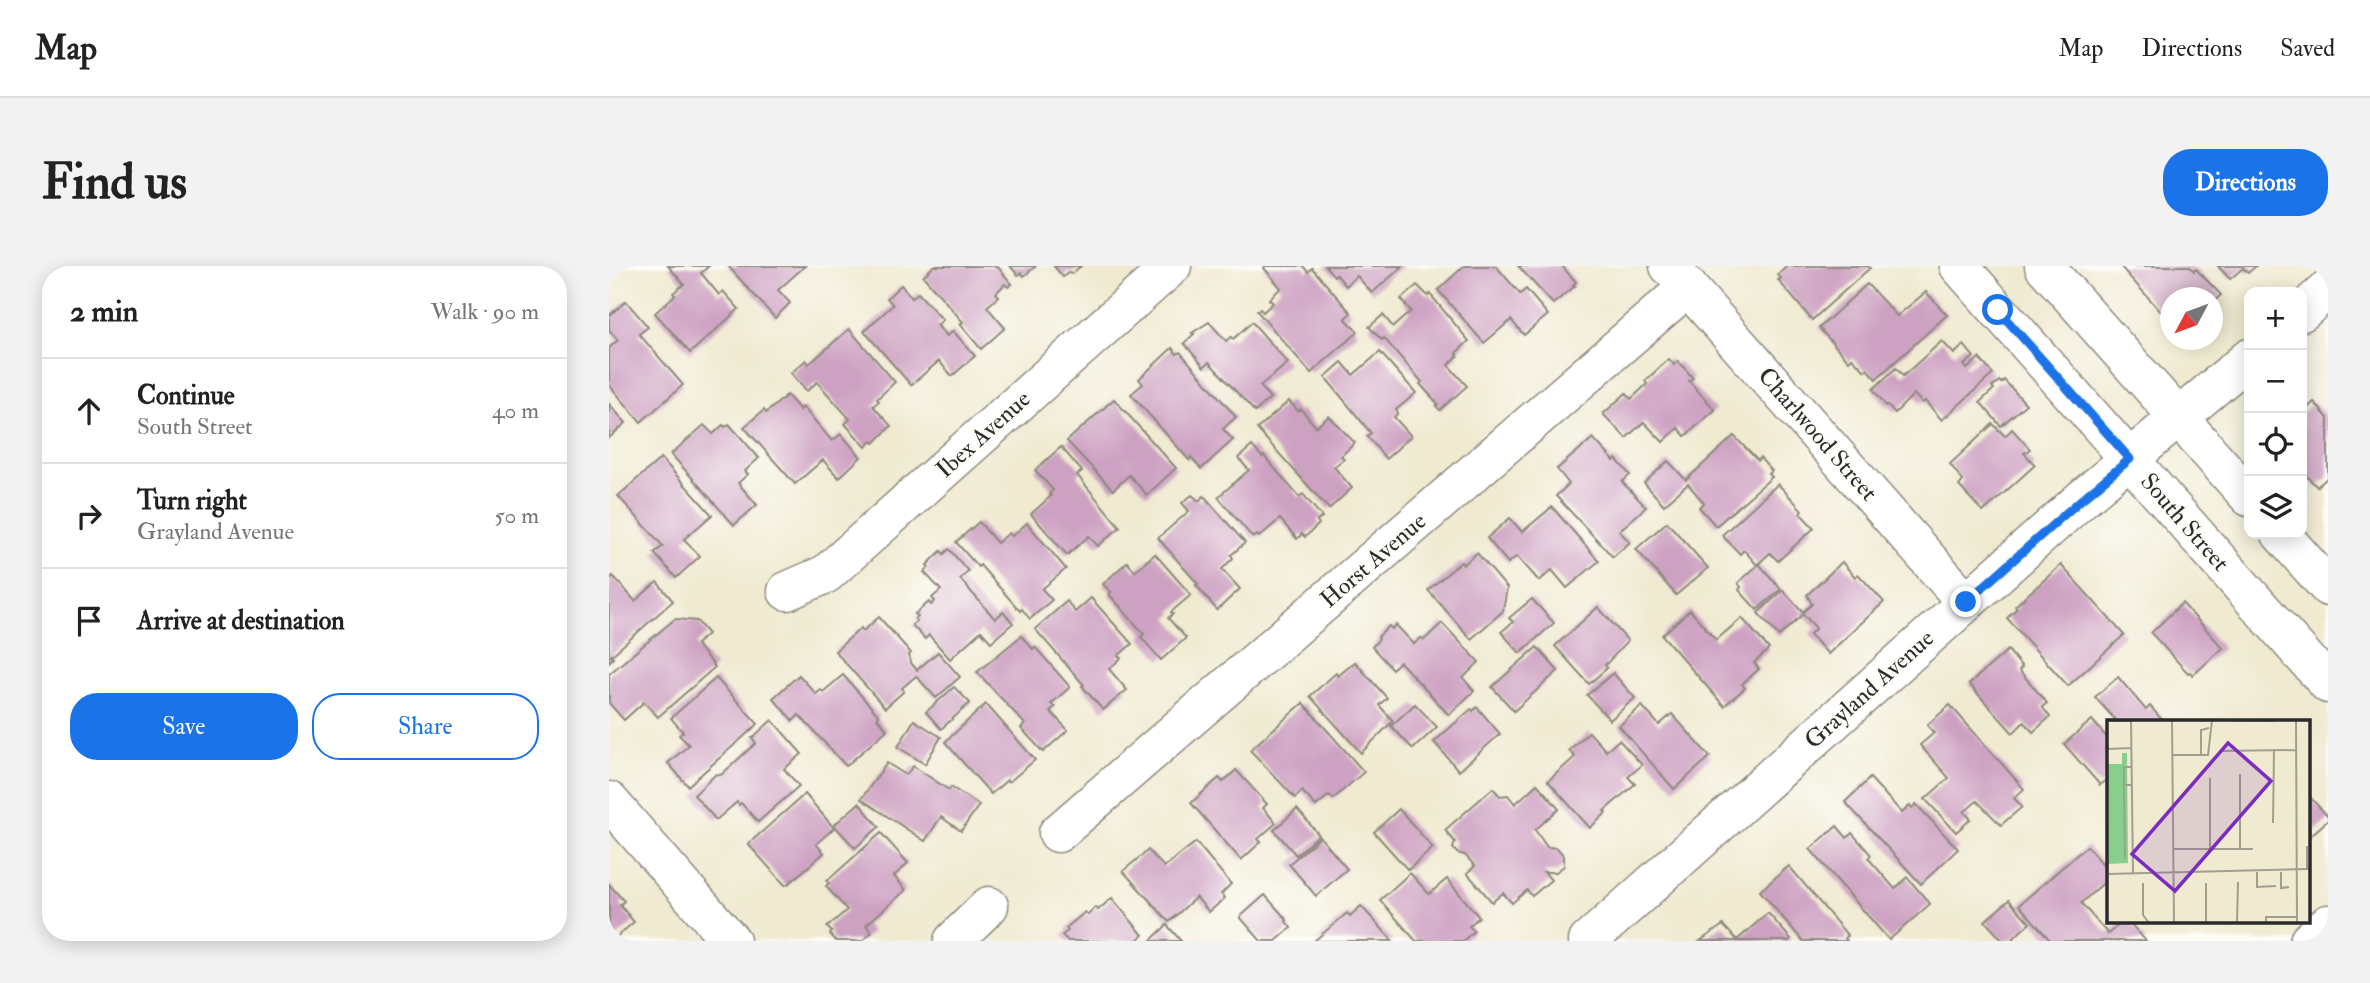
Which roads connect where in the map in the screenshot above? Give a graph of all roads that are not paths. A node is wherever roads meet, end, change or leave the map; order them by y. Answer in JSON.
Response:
{"nodes":[{"id":1,"x":1172,"y":266,"type":"edge"},
{"id":2,"x":1959,"y":266,"type":"edge"},
{"id":3,"x":2044,"y":266,"type":"edge"},
{"id":4,"x":1679,"y":277,"type":"edge"},
{"id":5,"x":2328,"y":289,"type":"edge"},
{"id":6,"x":2307,"y":308,"type":"edge"},
{"id":7,"x":2244,"y":362,"type":"edge"},
{"id":8,"x":2178,"y":418,"type":"junction"},
{"id":9,"x":2130,"y":459,"type":"junction"},
{"id":10,"x":2244,"y":491,"type":"edge"},
{"id":11,"x":2285,"y":539,"type":"edge"},
{"id":12,"x":2328,"y":587,"type":"edge"},
{"id":13,"x":787,"y":591,"type":"dead end"},
{"id":14,"x":1966,"y":602,"type":"junction"},
{"id":15,"x":2328,"y":684,"type":"edge"},
{"id":16,"x":609,"y":801,"type":"edge"},
{"id":17,"x":1058,"y":833,"type":"dead end"},
{"id":18,"x":989,"y":906,"type":"dead end"},
{"id":19,"x":2328,"y":924,"type":"edge"},
{"id":20,"x":731,"y":941,"type":"edge"},
{"id":21,"x":953,"y":941,"type":"edge"},
{"id":22,"x":1588,"y":941,"type":"edge"},
{"id":23,"x":2309,"y":941,"type":"edge"}],
"edges":[{"from":1,"to":13,"type":"street","name":"Ibex Avenue"},
{"from":2,"to":9,"type":"street","name":"South Street"},
{"from":3,"to":8,"type":"street"},
{"from":4,"to":14,"type":"street","name":"Charlwood Street"},
{"from":4,"to":17,"type":"street","name":"Horst Avenue"},
{"from":5,"to":6,"type":"street"},
{"from":7,"to":8,"type":"street","name":"Grayland Avenue"},
{"from":8,"to":9,"type":"street","name":"Grayland Avenue"},
{"from":8,"to":10,"type":"street"},
{"from":9,"to":14,"type":"street","name":"Grayland Avenue"},
{"from":9,"to":15,"type":"street","name":"South Street"},
{"from":11,"to":12,"type":"street"},
{"from":14,"to":22,"type":"street","name":"Grayland Avenue"},
{"from":16,"to":20,"type":"street"},
{"from":18,"to":21,"type":"street"},
{"from":19,"to":23,"type":"street"}]}
